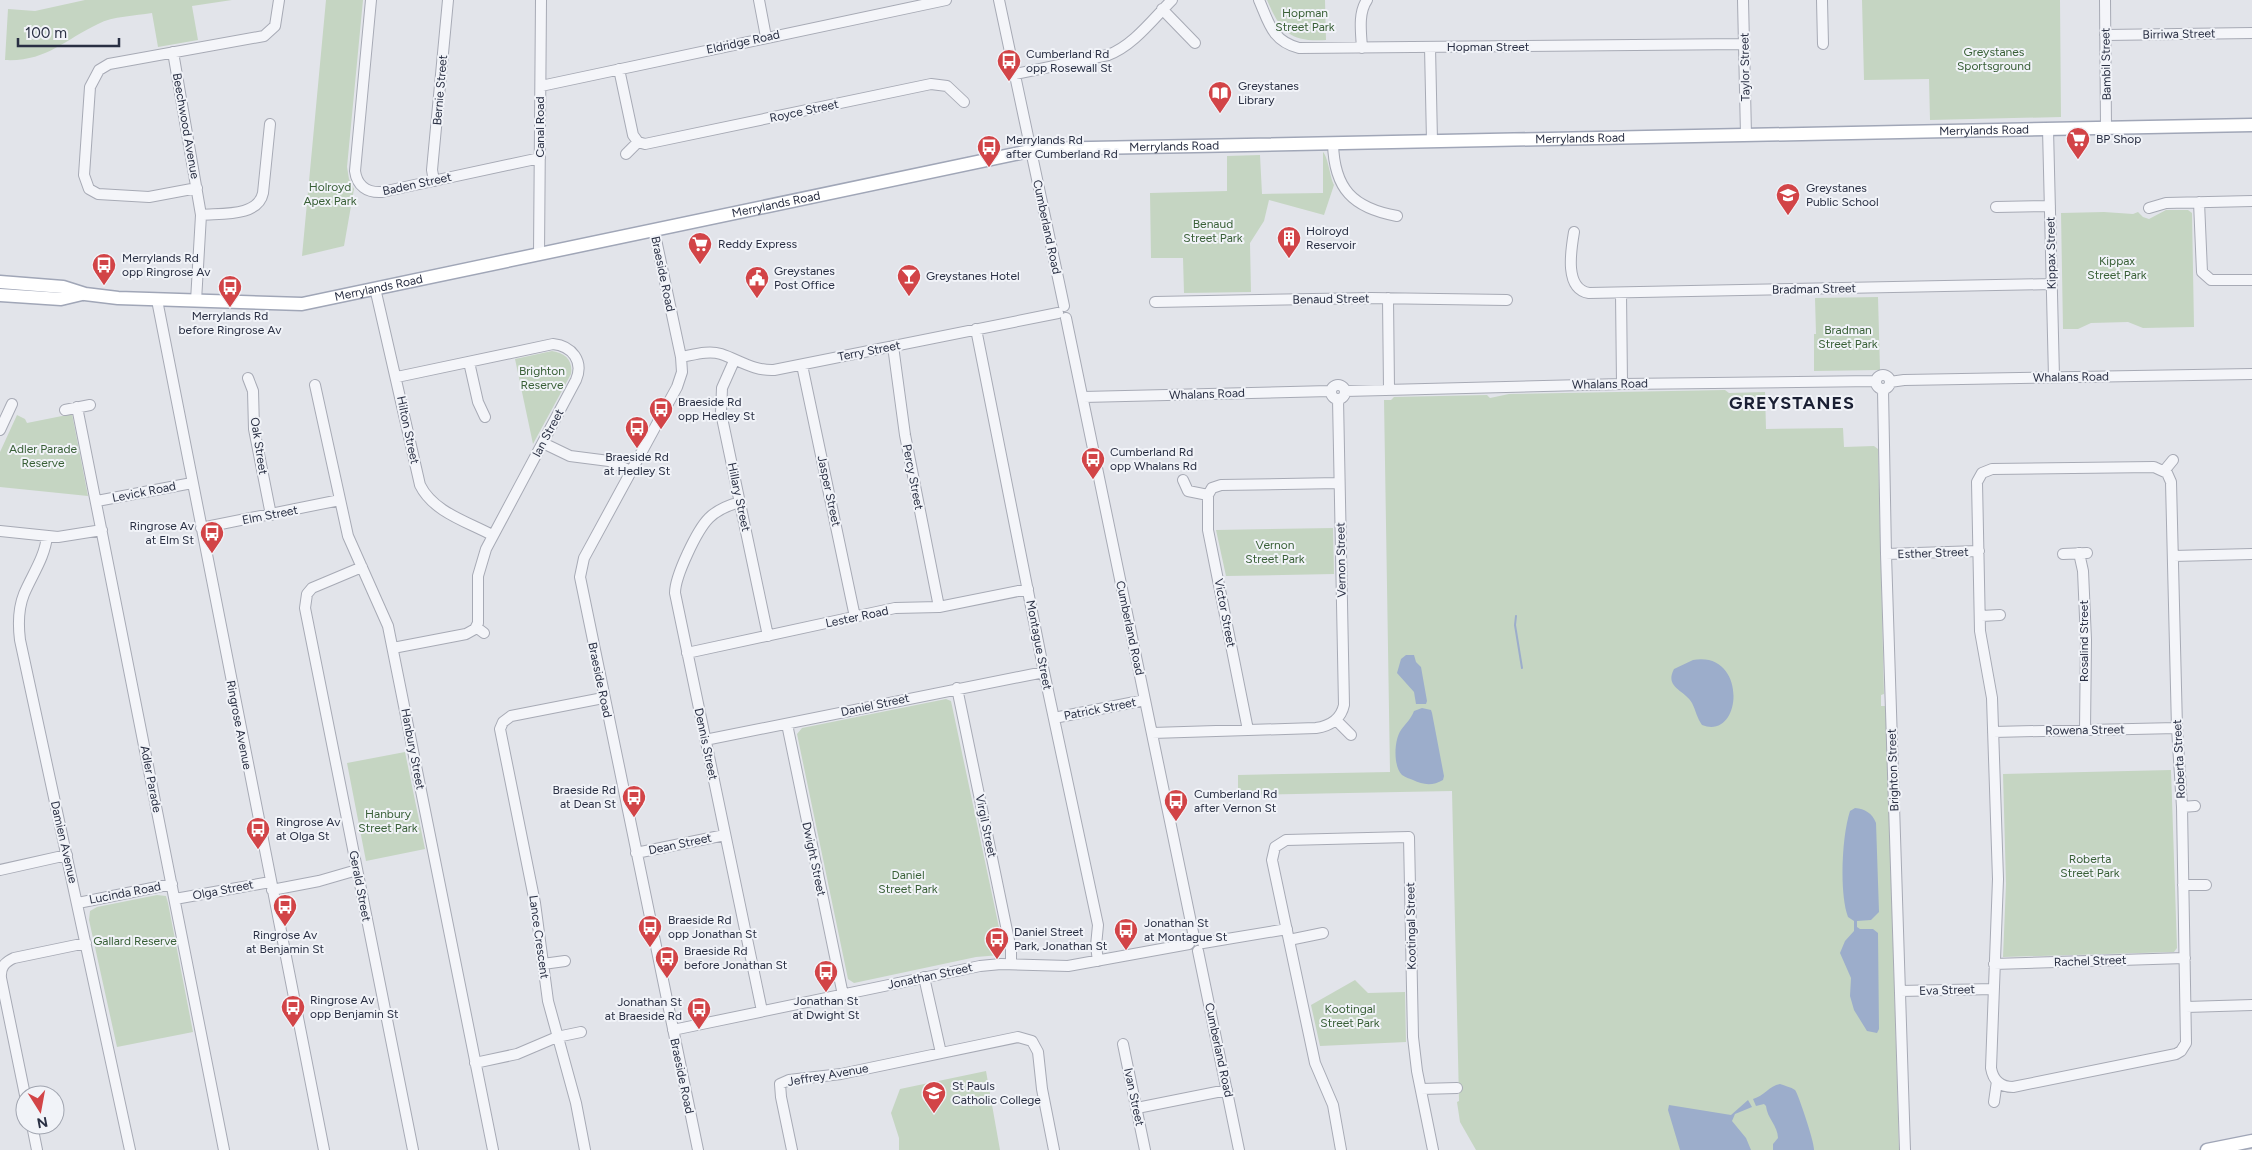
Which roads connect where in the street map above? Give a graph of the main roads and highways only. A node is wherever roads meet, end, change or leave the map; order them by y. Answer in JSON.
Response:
{"nodes":[{"id":1,"x":2252,"y":125,"type":"edge"},
{"id":2,"x":0,"y":282,"type":"edge"},
{"id":3,"x":85,"y":294,"type":"junction"},
{"id":4,"x":0,"y":296,"type":"edge"},
{"id":5,"x":2252,"y":1141,"type":"edge"},
{"id":6,"x":2207,"y":1150,"type":"edge"}],
"edges":[{"from":1,"to":3,"type":"main road","name":"Merrylands Road"},
{"from":2,"to":3,"type":"main road","name":"Merrylands Road"},
{"from":3,"to":4,"type":"main road","name":"Merrylands Road"},
{"from":5,"to":6,"type":"main road"}]}
